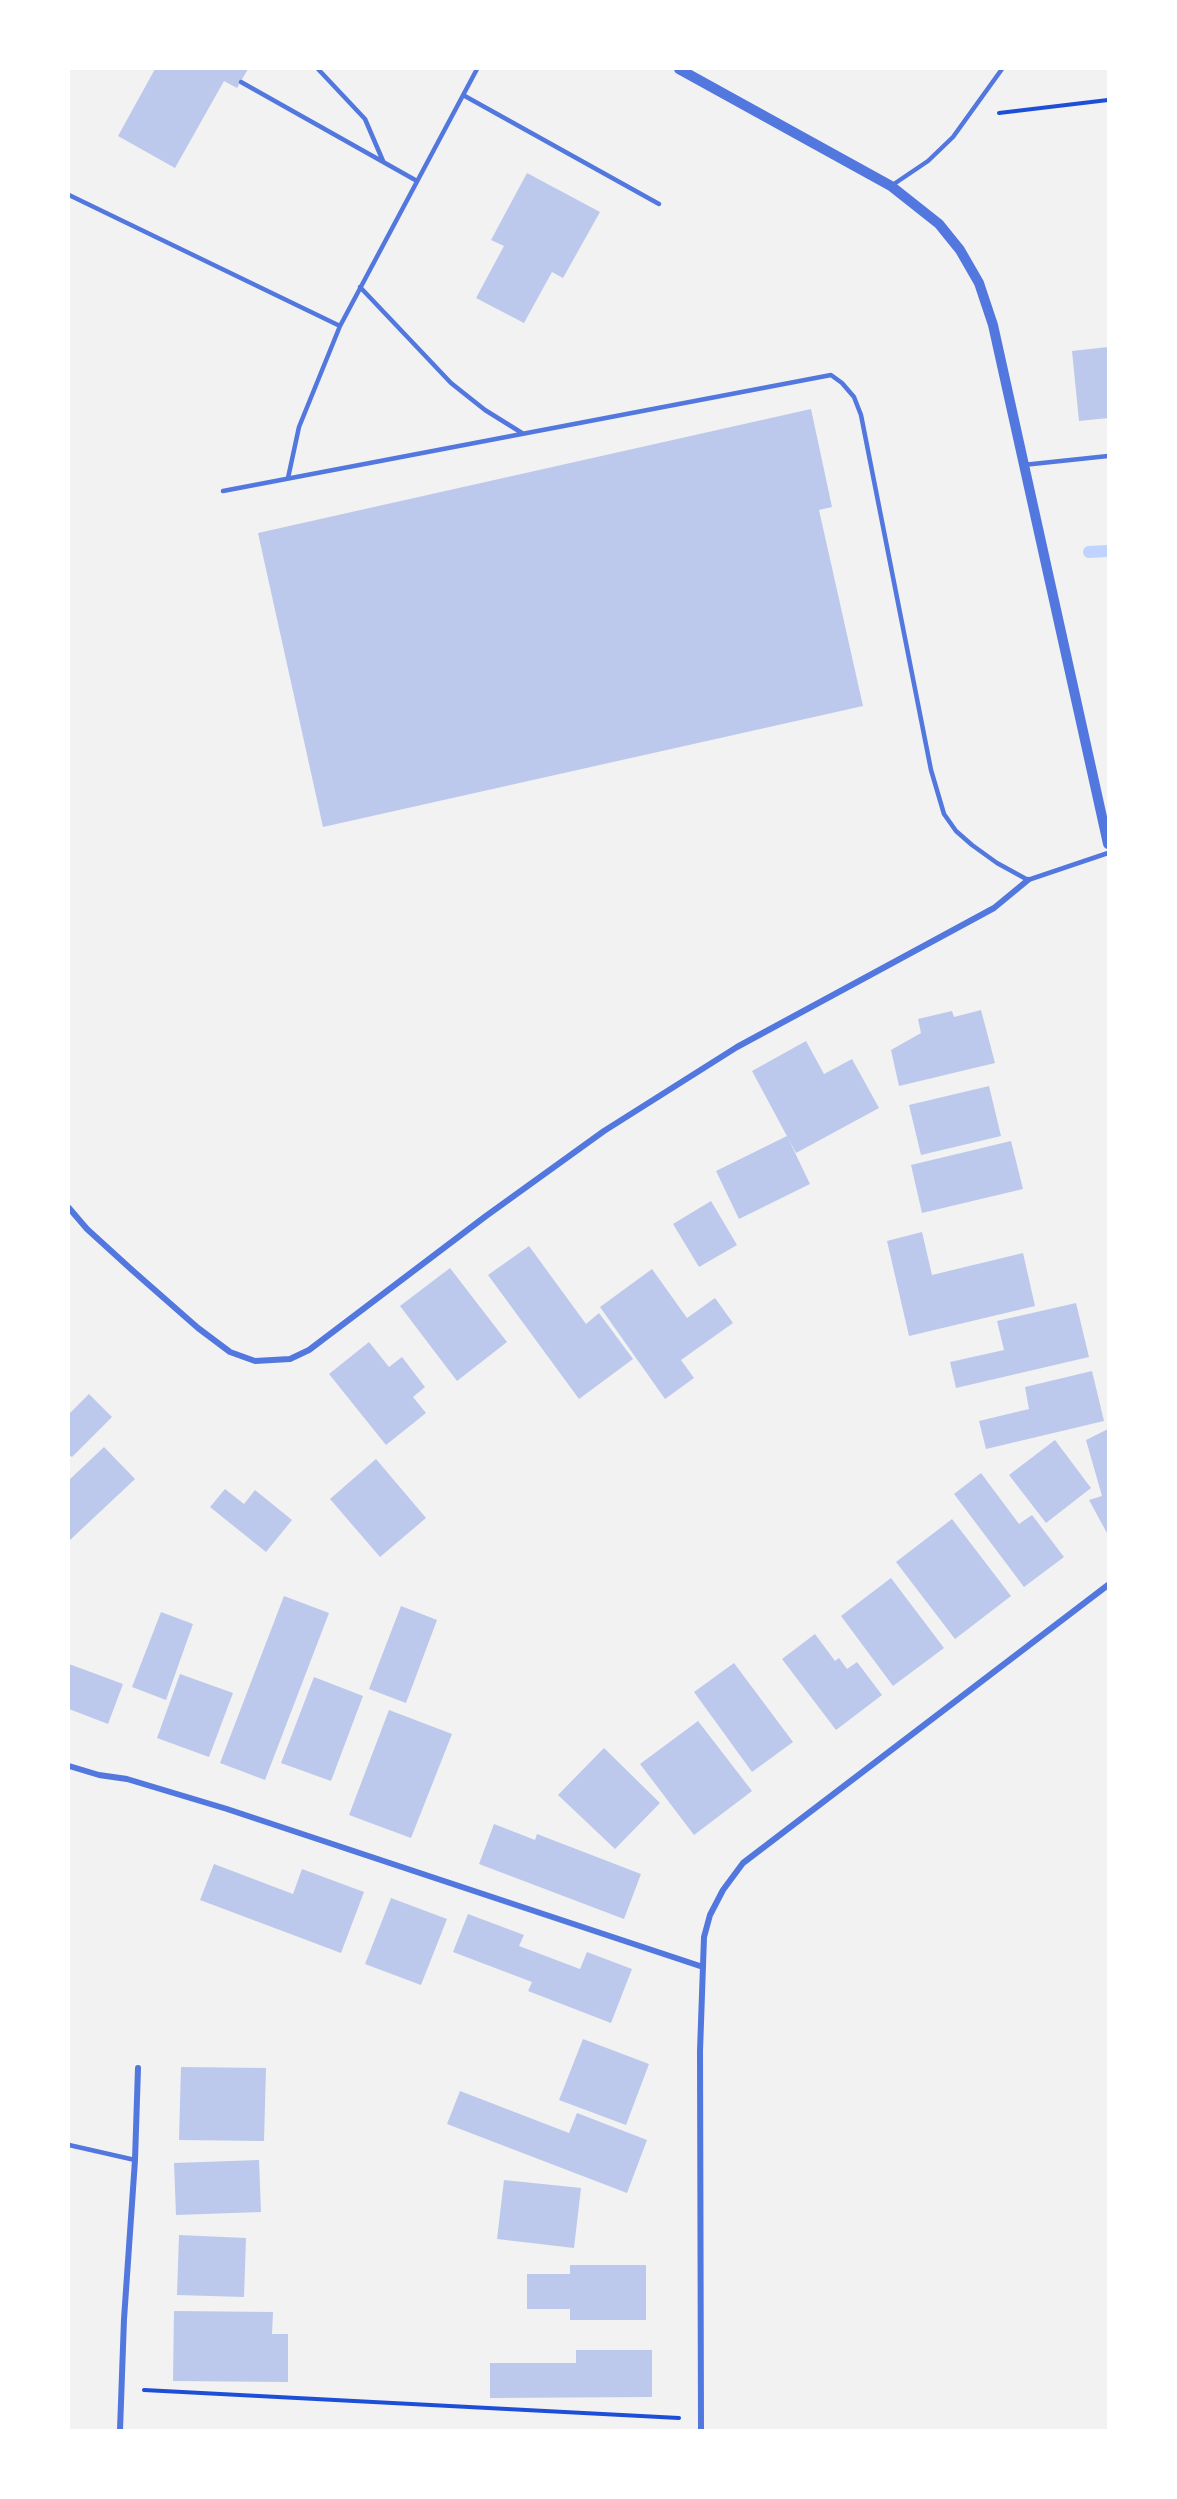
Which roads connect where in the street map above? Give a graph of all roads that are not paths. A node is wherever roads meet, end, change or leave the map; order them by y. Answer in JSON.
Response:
{"nodes":[{"id":1,"x":318,"y":69,"type":"edge"},
{"id":2,"x":477,"y":69,"type":"edge"},
{"id":3,"x":680,"y":69,"type":"edge"},
{"id":4,"x":1002,"y":69,"type":"edge"},
{"id":5,"x":241,"y":82,"type":"dead end"},
{"id":6,"x":463,"y":95,"type":"junction"},
{"id":7,"x":384,"y":162,"type":"junction"},
{"id":8,"x":417,"y":181,"type":"junction"},
{"id":9,"x":891,"y":186,"type":"junction"},
{"id":10,"x":69,"y":195,"type":"edge"},
{"id":11,"x":659,"y":204,"type":"dead end"},
{"id":12,"x":360,"y":287,"type":"junction"},
{"id":13,"x":340,"y":326,"type":"junction"},
{"id":14,"x":522,"y":433,"type":"junction"},
{"id":15,"x":1108,"y":456,"type":"edge"},
{"id":16,"x":1023,"y":465,"type":"junction"},
{"id":17,"x":288,"y":478,"type":"junction"},
{"id":18,"x":223,"y":491,"type":"dead end"},
{"id":19,"x":1108,"y":844,"type":"edge"},
{"id":20,"x":1108,"y":853,"type":"edge"},
{"id":21,"x":1028,"y":880,"type":"junction"},
{"id":22,"x":69,"y":1208,"type":"edge"},
{"id":23,"x":1108,"y":1585,"type":"edge"},
{"id":24,"x":69,"y":1766,"type":"edge"},
{"id":25,"x":703,"y":1966,"type":"junction"},
{"id":26,"x":138,"y":2068,"type":"dead end"},
{"id":27,"x":69,"y":2145,"type":"edge"},
{"id":28,"x":135,"y":2160,"type":"junction"},
{"id":29,"x":120,"y":2430,"type":"edge"},
{"id":30,"x":701,"y":2430,"type":"edge"}],
"edges":[{"from":1,"to":7,"type":"lane"},
{"from":2,"to":6,"type":"lane"},
{"from":3,"to":9,"type":"street"},
{"from":4,"to":9,"type":"lane"},
{"from":5,"to":7,"type":"lane"},
{"from":6,"to":8,"type":"lane"},
{"from":6,"to":11,"type":"lane"},
{"from":7,"to":8,"type":"lane"},
{"from":8,"to":12,"type":"lane"},
{"from":9,"to":16,"type":"street"},
{"from":10,"to":13,"type":"lane"},
{"from":12,"to":13,"type":"lane"},
{"from":12,"to":14,"type":"lane"},
{"from":13,"to":17,"type":"lane"},
{"from":14,"to":17,"type":"lane"},
{"from":14,"to":21,"type":"lane"},
{"from":15,"to":16,"type":"lane"},
{"from":16,"to":19,"type":"street"},
{"from":17,"to":18,"type":"lane"},
{"from":20,"to":21,"type":"lane"},
{"from":21,"to":22,"type":"street"},
{"from":23,"to":25,"type":"street"},
{"from":24,"to":25,"type":"street"},
{"from":25,"to":30,"type":"street"},
{"from":26,"to":28,"type":"street"},
{"from":27,"to":28,"type":"lane"},
{"from":28,"to":29,"type":"street"}]}
